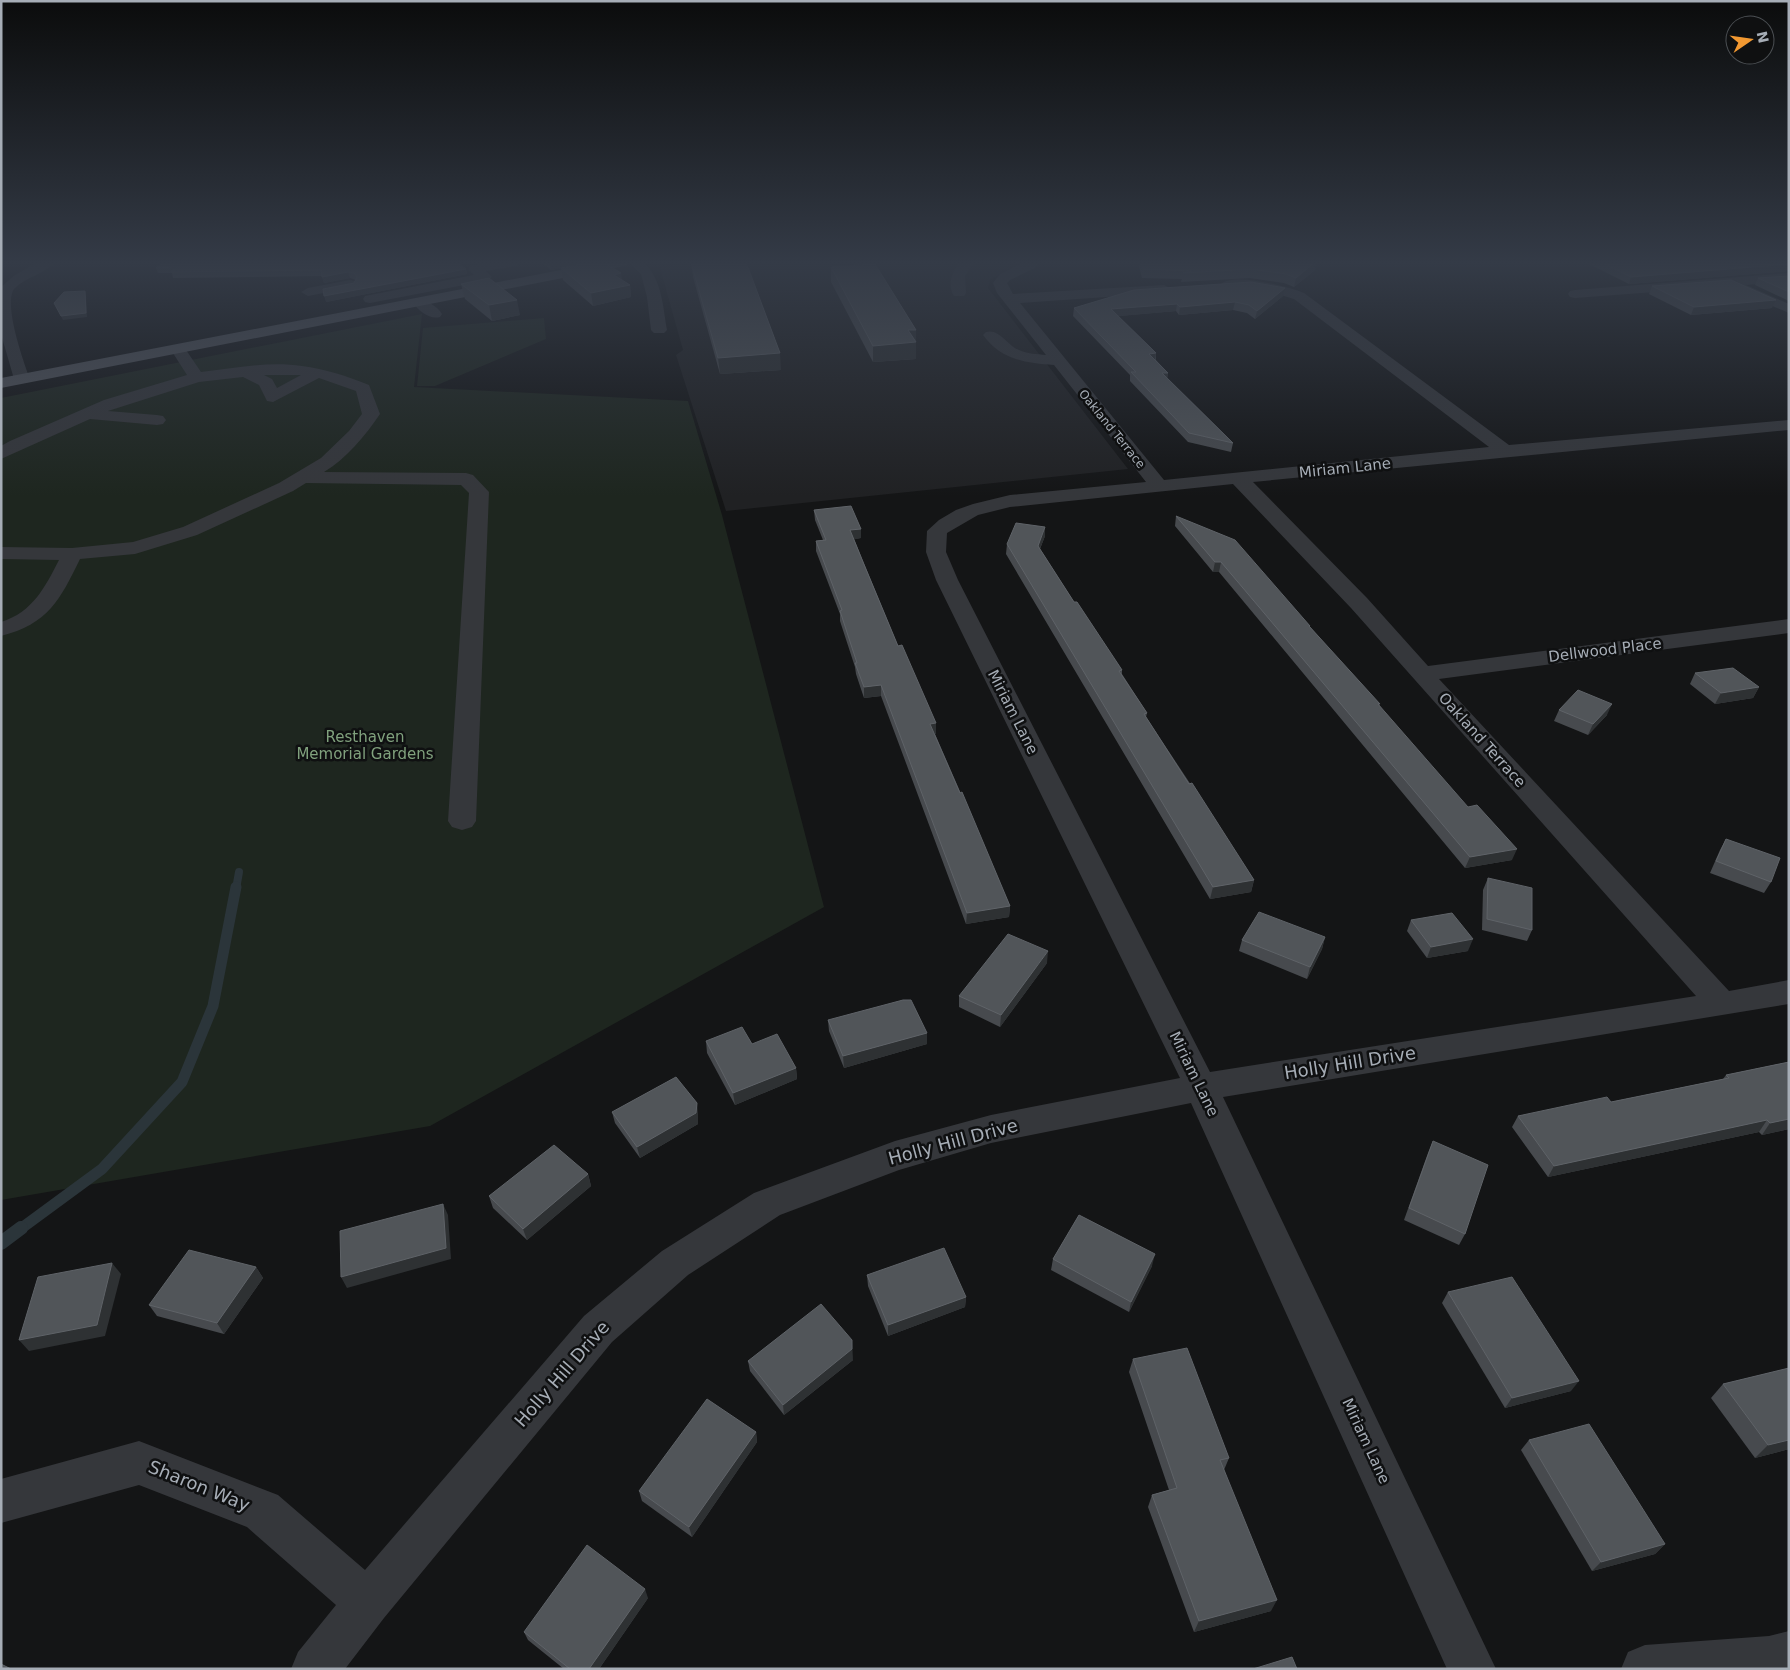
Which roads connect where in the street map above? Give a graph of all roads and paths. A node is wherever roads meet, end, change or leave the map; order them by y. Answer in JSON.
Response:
{"nodes":[{"id":1,"x":7,"y":340,"type":"edge"},
{"id":2,"x":223,"y":340,"type":"edge"},
{"id":3,"x":995,"y":340,"type":"edge"},
{"id":4,"x":1041,"y":340,"type":"edge"},
{"id":5,"x":1358,"y":340,"type":"edge"},
{"id":6,"x":179,"y":350,"type":"junction"},
{"id":7,"x":1057,"y":360,"type":"junction"},
{"id":8,"x":245,"y":372,"type":"junction"},
{"id":9,"x":316,"y":373,"type":"junction"},
{"id":10,"x":197,"y":378,"type":"junction"},
{"id":11,"x":22,"y":379,"type":"junction"},
{"id":12,"x":1,"y":383,"type":"edge"},
{"id":13,"x":152,"y":391,"type":"junction"},
{"id":14,"x":85,"y":415,"type":"junction"},
{"id":15,"x":1789,"y":425,"type":"edge"},
{"id":16,"x":1505,"y":451,"type":"junction"},
{"id":17,"x":1,"y":454,"type":"edge"},
{"id":18,"x":302,"y":477,"type":"junction"},
{"id":19,"x":1239,"y":479,"type":"junction"},
{"id":20,"x":1159,"y":486,"type":"junction"},
{"id":21,"x":1,"y":553,"type":"edge"},
{"id":22,"x":72,"y":554,"type":"junction"},
{"id":23,"x":1789,"y":626,"type":"edge"},
{"id":24,"x":1,"y":629,"type":"edge"},
{"id":25,"x":1422,"y":674,"type":"junction"},
{"id":26,"x":462,"y":821,"type":"dead end"},
{"id":27,"x":1789,"y":992,"type":"edge"},
{"id":28,"x":1722,"y":1004,"type":"junction"},
{"id":29,"x":1201,"y":1087,"type":"junction"},
{"id":30,"x":1,"y":1501,"type":"edge"},
{"id":31,"x":368,"y":1602,"type":"junction"},
{"id":32,"x":1789,"y":1655,"type":"edge"},
{"id":33,"x":315,"y":1669,"type":"edge"},
{"id":34,"x":1472,"y":1669,"type":"edge"},
{"id":35,"x":1645,"y":1669,"type":"edge"}],
"edges":[{"from":1,"to":11,"type":"street"},
{"from":2,"to":6,"type":"main road"},
{"from":3,"to":7,"type":"street"},
{"from":4,"to":7,"type":"street","name":"Oakland Terrace"},
{"from":5,"to":16,"type":"street"},
{"from":6,"to":10,"type":"street"},
{"from":6,"to":11,"type":"main road"},
{"from":7,"to":20,"type":"street","name":"Oakland Terrace"},
{"from":8,"to":9,"type":"street"},
{"from":8,"to":9,"type":"street"},
{"from":8,"to":10,"type":"street"},
{"from":9,"to":18,"type":"street"},
{"from":10,"to":13,"type":"street"},
{"from":11,"to":12,"type":"main road"},
{"from":13,"to":14,"type":"street"},
{"from":13,"to":14,"type":"street"},
{"from":14,"to":17,"type":"street"},
{"from":15,"to":16,"type":"street","name":"Miriam Lane"},
{"from":16,"to":19,"type":"street","name":"Miriam Lane"},
{"from":18,"to":22,"type":"street"},
{"from":18,"to":26,"type":"street"},
{"from":19,"to":20,"type":"street","name":"Miriam Lane"},
{"from":19,"to":25,"type":"street","name":"Oakland Terrace"},
{"from":20,"to":29,"type":"street","name":"Miriam Lane"},
{"from":21,"to":22,"type":"street"},
{"from":22,"to":24,"type":"street"},
{"from":23,"to":25,"type":"street","name":"Dellwood Place"},
{"from":25,"to":28,"type":"street","name":"Oakland Terrace"},
{"from":27,"to":28,"type":"street","name":"Holly Hill Drive"},
{"from":28,"to":29,"type":"street","name":"Holly Hill Drive"},
{"from":29,"to":31,"type":"street","name":"Holly Hill Drive"},
{"from":29,"to":34,"type":"street","name":"Miriam Lane"},
{"from":30,"to":31,"type":"street","name":"Sharon Way"},
{"from":31,"to":33,"type":"street","name":"Holly Hill Drive"},
{"from":32,"to":35,"type":"street"}]}
